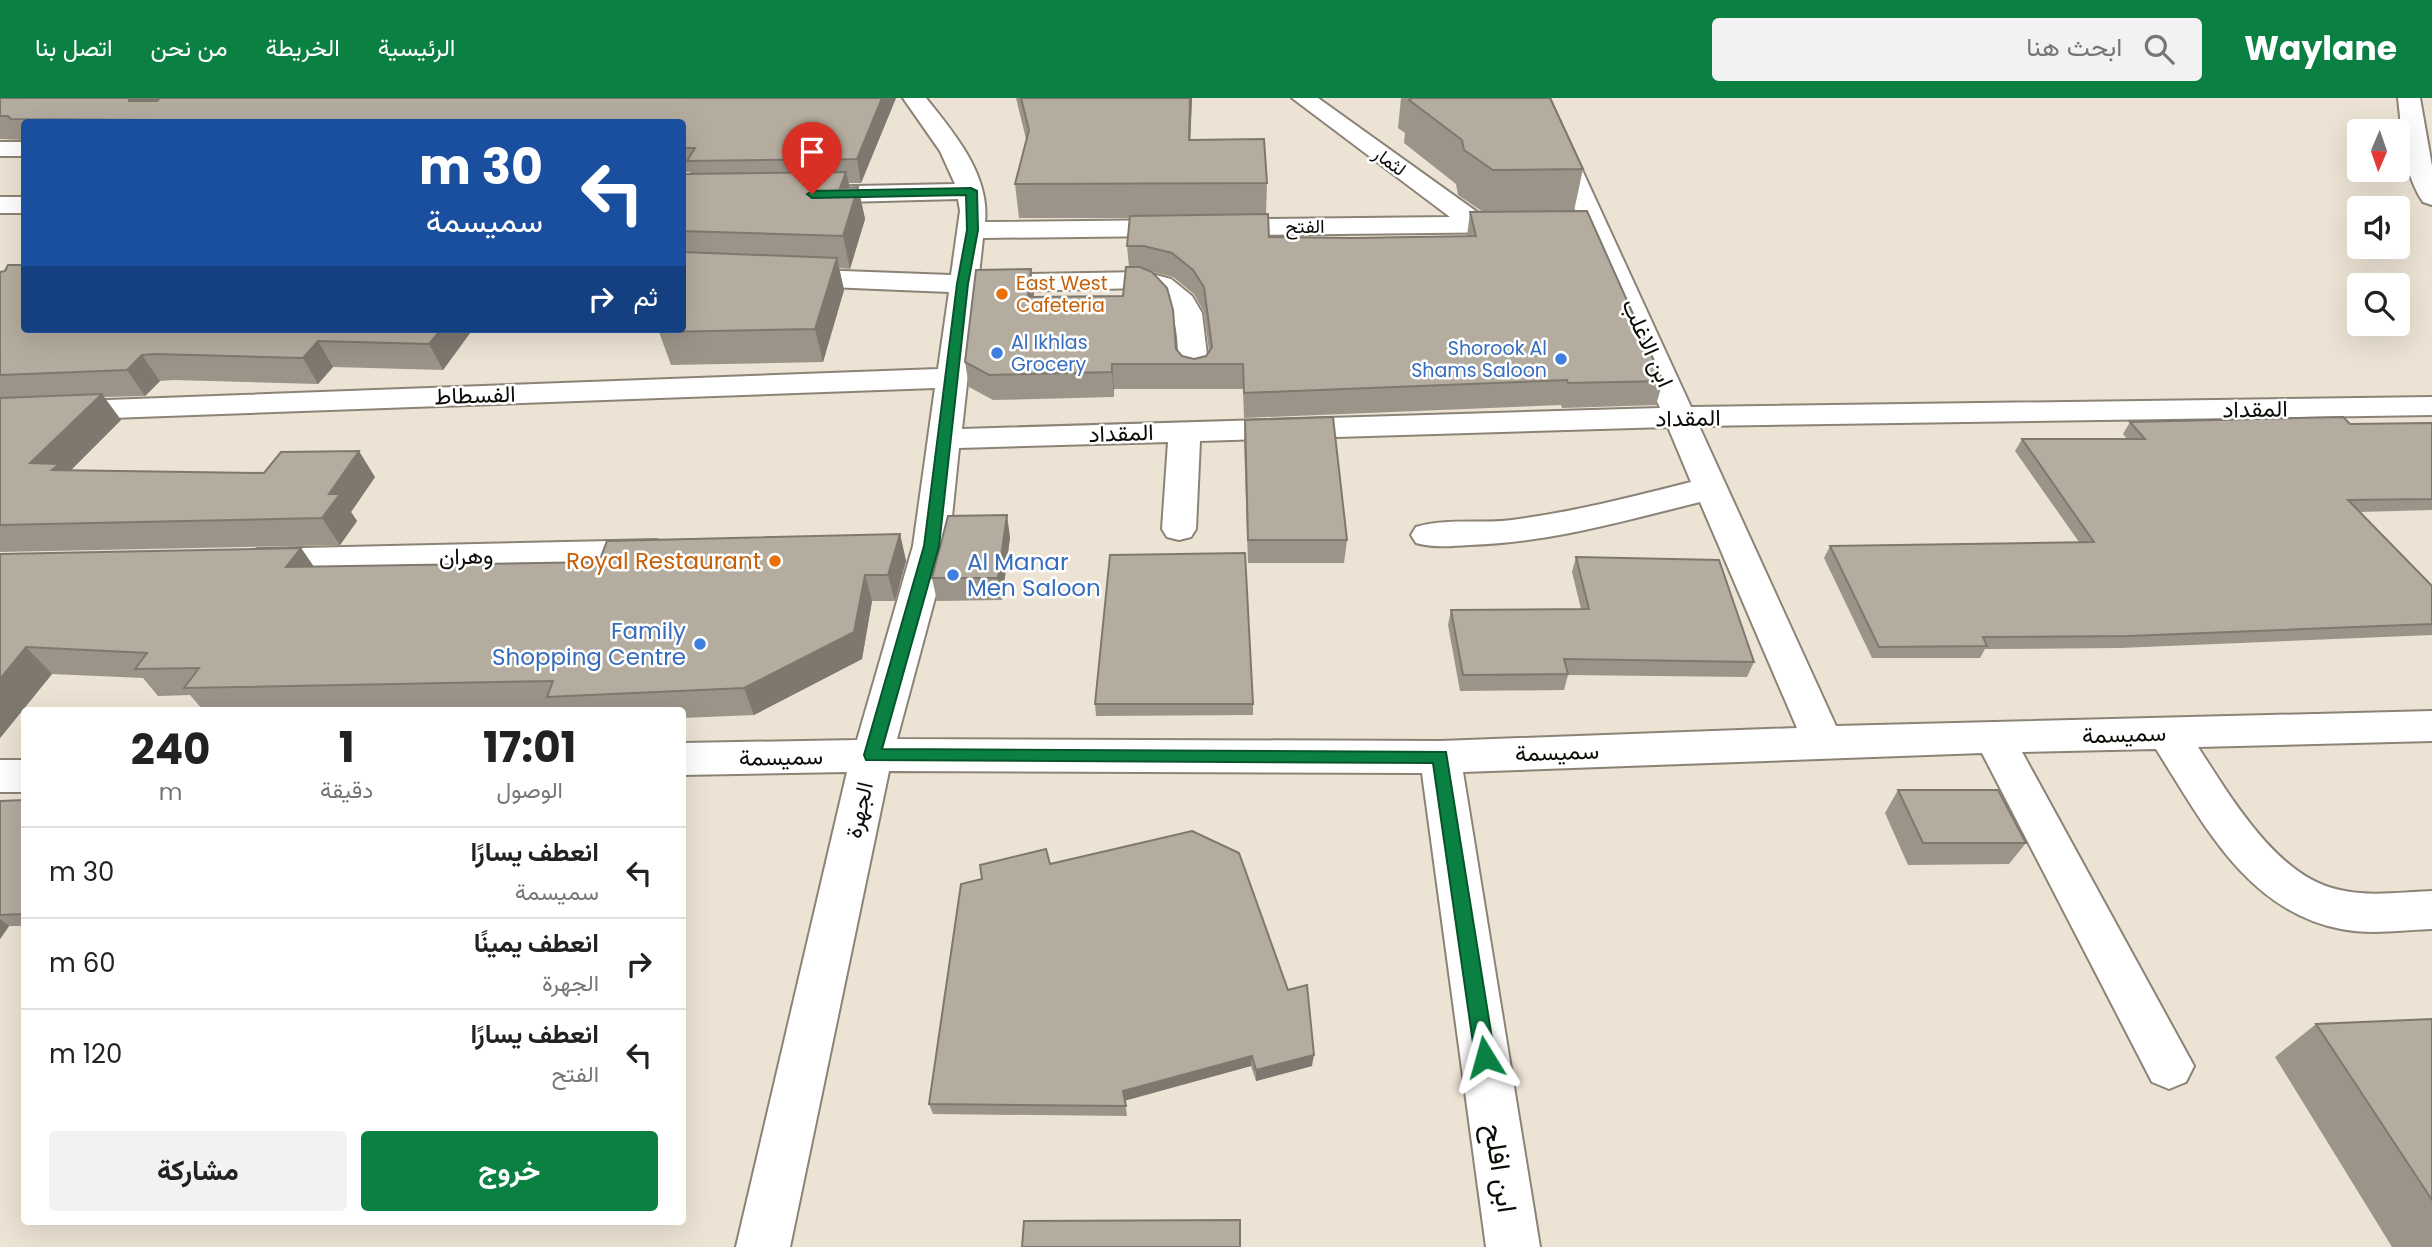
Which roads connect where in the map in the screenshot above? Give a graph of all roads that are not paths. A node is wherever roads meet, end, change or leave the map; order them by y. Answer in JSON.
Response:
{"nodes":[{"id":1,"x":914,"y":98,"type":"edge"},
{"id":2,"x":1303,"y":98,"type":"edge"},
{"id":3,"x":1538,"y":98,"type":"edge"},
{"id":4,"x":2409,"y":98,"type":"edge"},
{"id":5,"x":0,"y":149,"type":"edge"},
{"id":6,"x":21,"y":149,"type":"edge"},
{"id":7,"x":971,"y":191,"type":"junction"},
{"id":8,"x":778,"y":195,"type":"edge"},
{"id":9,"x":2432,"y":197,"type":"edge"},
{"id":10,"x":0,"y":205,"type":"edge"},
{"id":11,"x":21,"y":205,"type":"edge"},
{"id":12,"x":1477,"y":224,"type":"junction"},
{"id":13,"x":1569,"y":224,"type":"junction"},
{"id":14,"x":972,"y":230,"type":"junction"},
{"id":15,"x":689,"y":273,"type":"edge"},
{"id":16,"x":962,"y":284,"type":"junction"},
{"id":17,"x":1194,"y":372,"type":"edge"},
{"id":18,"x":951,"y":378,"type":"junction"},
{"id":19,"x":2432,"y":406,"type":"edge"},
{"id":20,"x":0,"y":413,"type":"edge"},
{"id":21,"x":1681,"y":418,"type":"junction"},
{"id":22,"x":1185,"y":431,"type":"junction"},
{"id":23,"x":944,"y":439,"type":"junction"},
{"id":24,"x":1712,"y":488,"type":"junction"},
{"id":25,"x":1179,"y":530,"type":"dead end"},
{"id":26,"x":1428,"y":535,"type":"dead end"},
{"id":27,"x":695,"y":551,"type":"edge"},
{"id":28,"x":222,"y":562,"type":"edge"},
{"id":29,"x":2432,"y":726,"type":"edge"},
{"id":30,"x":2167,"y":733,"type":"junction"},
{"id":31,"x":1994,"y":738,"type":"junction"},
{"id":32,"x":1823,"y":742,"type":"junction"},
{"id":33,"x":872,"y":755,"type":"junction"},
{"id":34,"x":1440,"y":757,"type":"junction"},
{"id":35,"x":686,"y":759,"type":"edge"},
{"id":36,"x":0,"y":776,"type":"edge"},
{"id":37,"x":21,"y":776,"type":"edge"},
{"id":38,"x":2432,"y":910,"type":"edge"},
{"id":39,"x":2169,"y":1066,"type":"dead end"},
{"id":40,"x":763,"y":1247,"type":"edge"},
{"id":41,"x":1513,"y":1247,"type":"edge"}],
"edges":[{"from":1,"to":7,"type":"street","name":"الجهرة"},
{"from":2,"to":12,"type":"street","name":"لثمار"},
{"from":3,"to":13,"type":"street","name":"ابن الاغلب"},
{"from":4,"to":9,"type":"street"},
{"from":5,"to":6,"type":"street"},
{"from":7,"to":8,"type":"street"},
{"from":7,"to":14,"type":"street","name":"الجهرة"},
{"from":10,"to":11,"type":"street"},
{"from":12,"to":13,"type":"street","name":"الفتح"},
{"from":12,"to":14,"type":"street","name":"الفتح"},
{"from":13,"to":21,"type":"street","name":"ابن الاغلب"},
{"from":14,"to":16,"type":"street","name":"الجهرة"},
{"from":15,"to":16,"type":"street"},
{"from":16,"to":17,"type":"street"},
{"from":16,"to":18,"type":"street","name":"الجهرة"},
{"from":18,"to":20,"type":"street","name":"الفسطاط"},
{"from":18,"to":23,"type":"street","name":"الجهرة"},
{"from":19,"to":21,"type":"street","name":"المقداد"},
{"from":21,"to":22,"type":"street","name":"المقداد"},
{"from":21,"to":24,"type":"street","name":"ابن الاغلب"},
{"from":22,"to":23,"type":"street","name":"المقداد"},
{"from":22,"to":25,"type":"street"},
{"from":23,"to":33,"type":"street","name":"الجهرة"},
{"from":24,"to":26,"type":"street"},
{"from":24,"to":32,"type":"street","name":"ابن الاغلب"},
{"from":27,"to":28,"type":"street","name":"وهران"},
{"from":29,"to":30,"type":"street","name":"سميسمة"},
{"from":30,"to":31,"type":"street","name":"سميسمة"},
{"from":30,"to":38,"type":"street"},
{"from":31,"to":32,"type":"street","name":"سميسمة"},
{"from":31,"to":39,"type":"street"},
{"from":32,"to":34,"type":"street","name":"سميسمة"},
{"from":33,"to":34,"type":"street","name":"سميسمة"},
{"from":33,"to":35,"type":"street","name":"سميسمة"},
{"from":33,"to":40,"type":"street","name":"الجهرة"},
{"from":34,"to":41,"type":"street","name":"ابن افلح"},
{"from":36,"to":37,"type":"street"}]}
